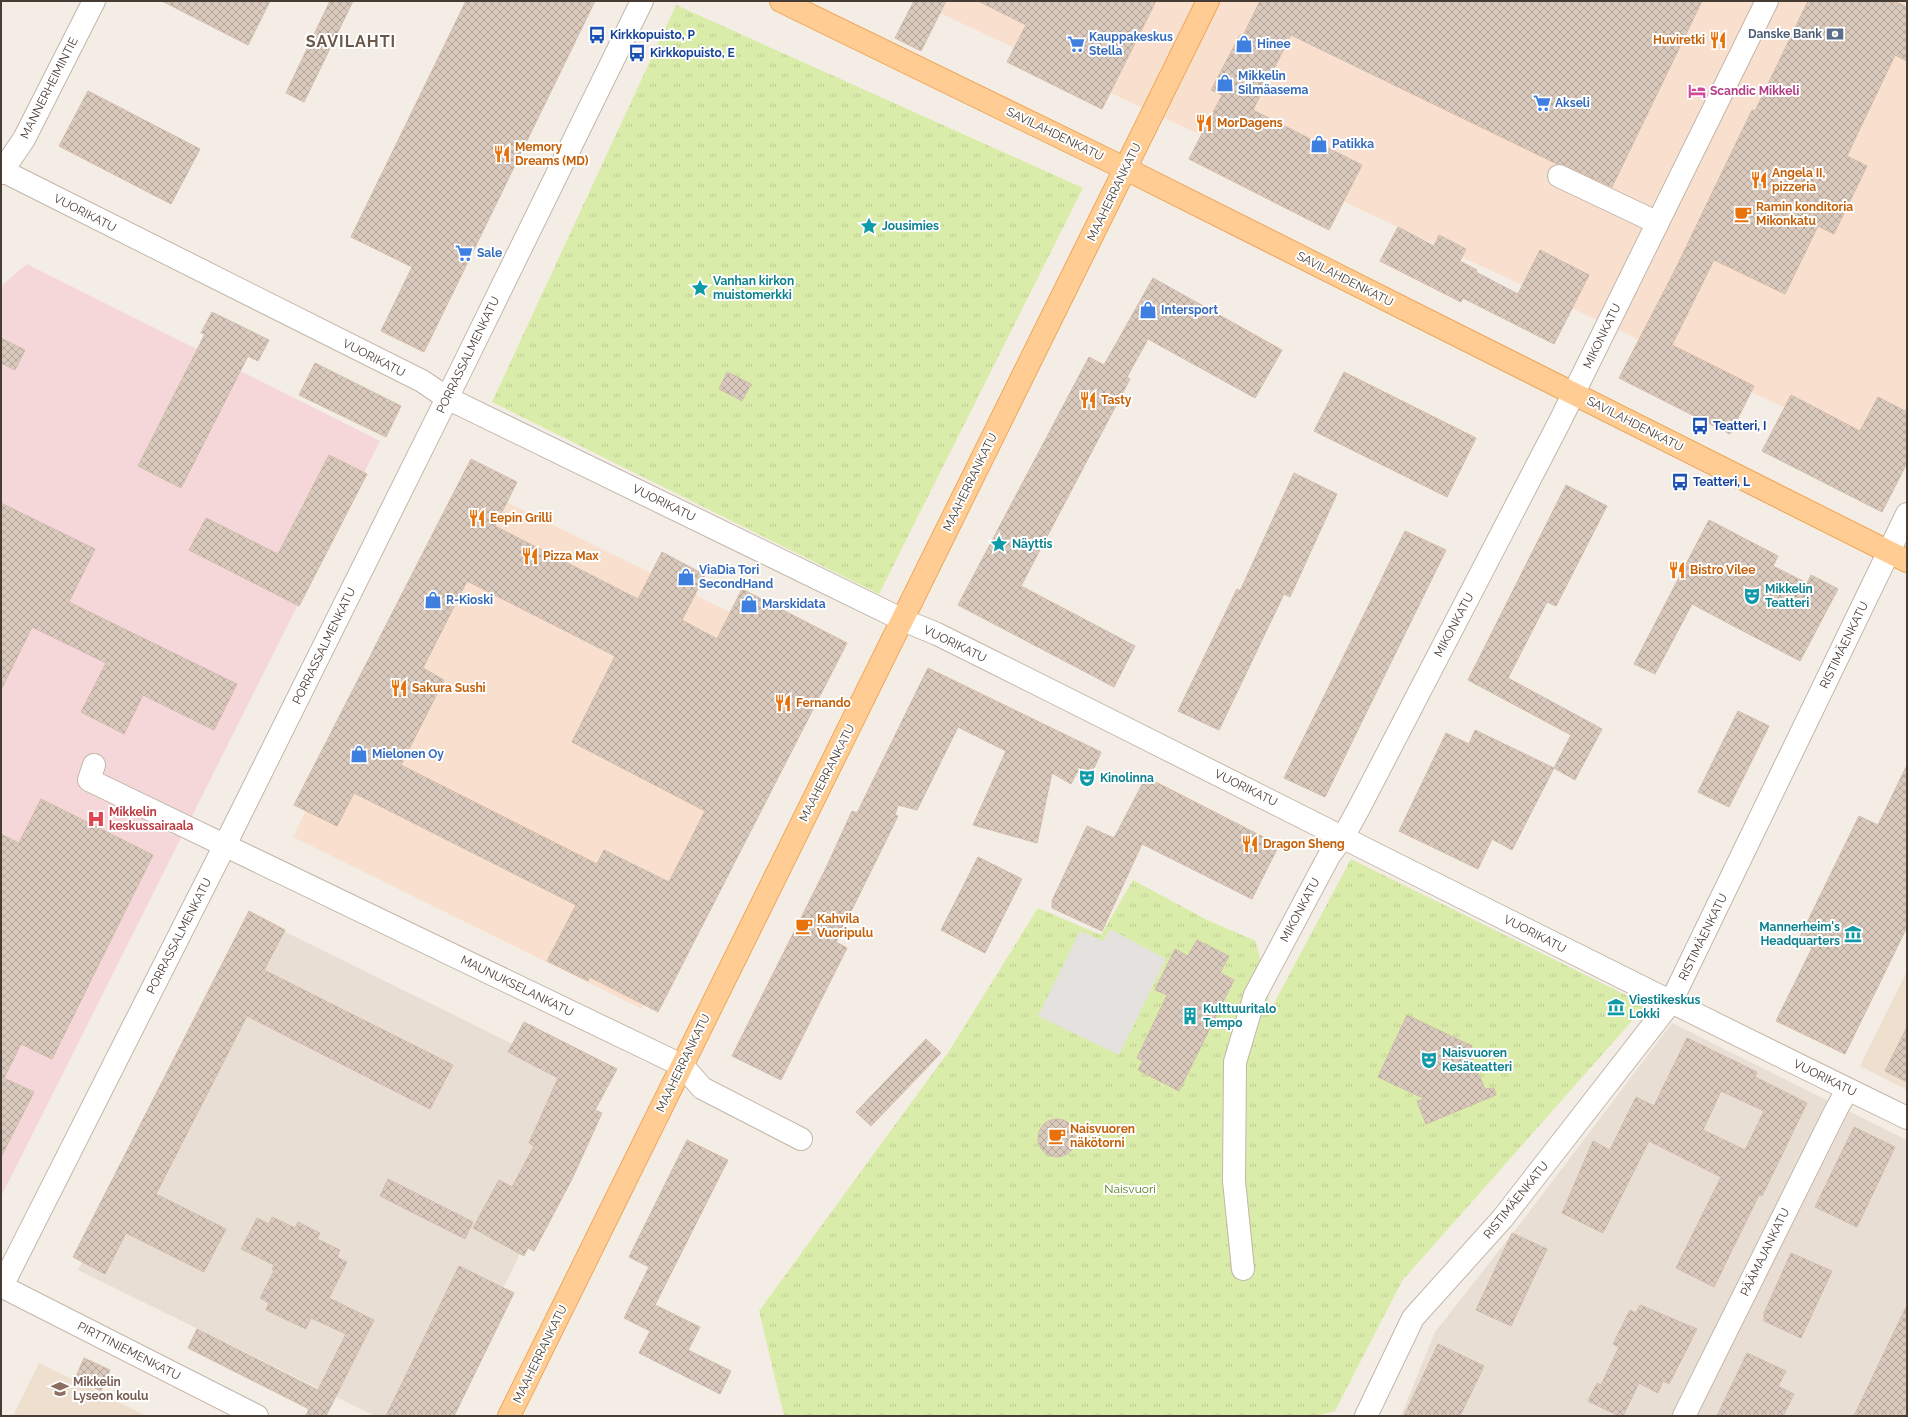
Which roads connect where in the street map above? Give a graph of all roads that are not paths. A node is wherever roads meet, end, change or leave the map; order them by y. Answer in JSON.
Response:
{"nodes":[{"id":1,"x":94,"y":1,"type":"edge"},
{"id":2,"x":642,"y":1,"type":"edge"},
{"id":3,"x":781,"y":1,"type":"edge"},
{"id":4,"x":1208,"y":1,"type":"edge"},
{"id":5,"x":1767,"y":1,"type":"edge"},
{"id":6,"x":1126,"y":168,"type":"junction"},
{"id":7,"x":2,"y":172,"type":"edge"},
{"id":8,"x":1559,"y":176,"type":"dead end"},
{"id":9,"x":1658,"y":223,"type":"junction"},
{"id":10,"x":1574,"y":393,"type":"junction"},
{"id":11,"x":447,"y":398,"type":"junction"},
{"id":12,"x":1907,"y":514,"type":"edge"},
{"id":13,"x":1898,"y":556,"type":"edge"},
{"id":14,"x":903,"y":620,"type":"junction"},
{"id":15,"x":94,"y":765,"type":"dead end"},
{"id":16,"x":1343,"y":837,"type":"junction"},
{"id":17,"x":225,"y":845,"type":"junction"},
{"id":18,"x":1671,"y":1002,"type":"junction"},
{"id":19,"x":683,"y":1066,"type":"junction"},
{"id":20,"x":1848,"y":1090,"type":"junction"},
{"id":21,"x":1907,"y":1118,"type":"edge"},
{"id":22,"x":801,"y":1140,"type":"dead end"},
{"id":23,"x":1243,"y":1269,"type":"dead end"},
{"id":24,"x":1,"y":1287,"type":"edge"},
{"id":25,"x":257,"y":1416,"type":"edge"},
{"id":26,"x":509,"y":1416,"type":"edge"},
{"id":27,"x":1366,"y":1416,"type":"edge"},
{"id":28,"x":1684,"y":1416,"type":"edge"}],
"edges":[{"from":1,"to":7,"type":"street","name":"MANNERHEIMINTIE"},
{"from":2,"to":11,"type":"street","name":"PORRASSALMENKATU"},
{"from":3,"to":6,"type":"main road","name":"SAVILAHDENKATU"},
{"from":4,"to":6,"type":"main road","name":"MAAHERRANKATU"},
{"from":5,"to":9,"type":"street","name":"MIKONKATU"},
{"from":6,"to":10,"type":"main road","name":"SAVILAHDENKATU"},
{"from":6,"to":14,"type":"main road","name":"MAAHERRANKATU"},
{"from":7,"to":11,"type":"street","name":"VUORIKATU"},
{"from":8,"to":9,"type":"street"},
{"from":9,"to":10,"type":"street","name":"MIKONKATU"},
{"from":10,"to":13,"type":"main road","name":"SAVILAHDENKATU"},
{"from":10,"to":16,"type":"street","name":"MIKONKATU"},
{"from":11,"to":14,"type":"street","name":"VUORIKATU"},
{"from":11,"to":17,"type":"street","name":"PORRASSALMENKATU"},
{"from":12,"to":13,"type":"street","name":"RISTIMÄENKATU"},
{"from":13,"to":18,"type":"street","name":"RISTIMÄENKATU"},
{"from":14,"to":16,"type":"street","name":"VUORIKATU"},
{"from":14,"to":19,"type":"main road","name":"MAAHERRANKATU"},
{"from":15,"to":17,"type":"street","name":"MAUNUKSELANKATU"},
{"from":16,"to":18,"type":"street","name":"VUORIKATU"},
{"from":16,"to":23,"type":"street","name":"MIKONKATU"},
{"from":17,"to":19,"type":"street","name":"MAUNUKSELANKATU"},
{"from":17,"to":24,"type":"street","name":"PORRASSALMENKATU"},
{"from":18,"to":20,"type":"street","name":"VUORIKATU"},
{"from":18,"to":27,"type":"street","name":"RISTIMÄENKATU"},
{"from":19,"to":22,"type":"street","name":"MAUNUKSELANKATU"},
{"from":19,"to":26,"type":"main road","name":"MAAHERRANKATU"},
{"from":20,"to":21,"type":"street","name":"VUORIKATU"},
{"from":20,"to":28,"type":"street","name":"PÄÄMAJANKATU"},
{"from":24,"to":25,"type":"street","name":"PIRTTINIEMENKATU"}]}
